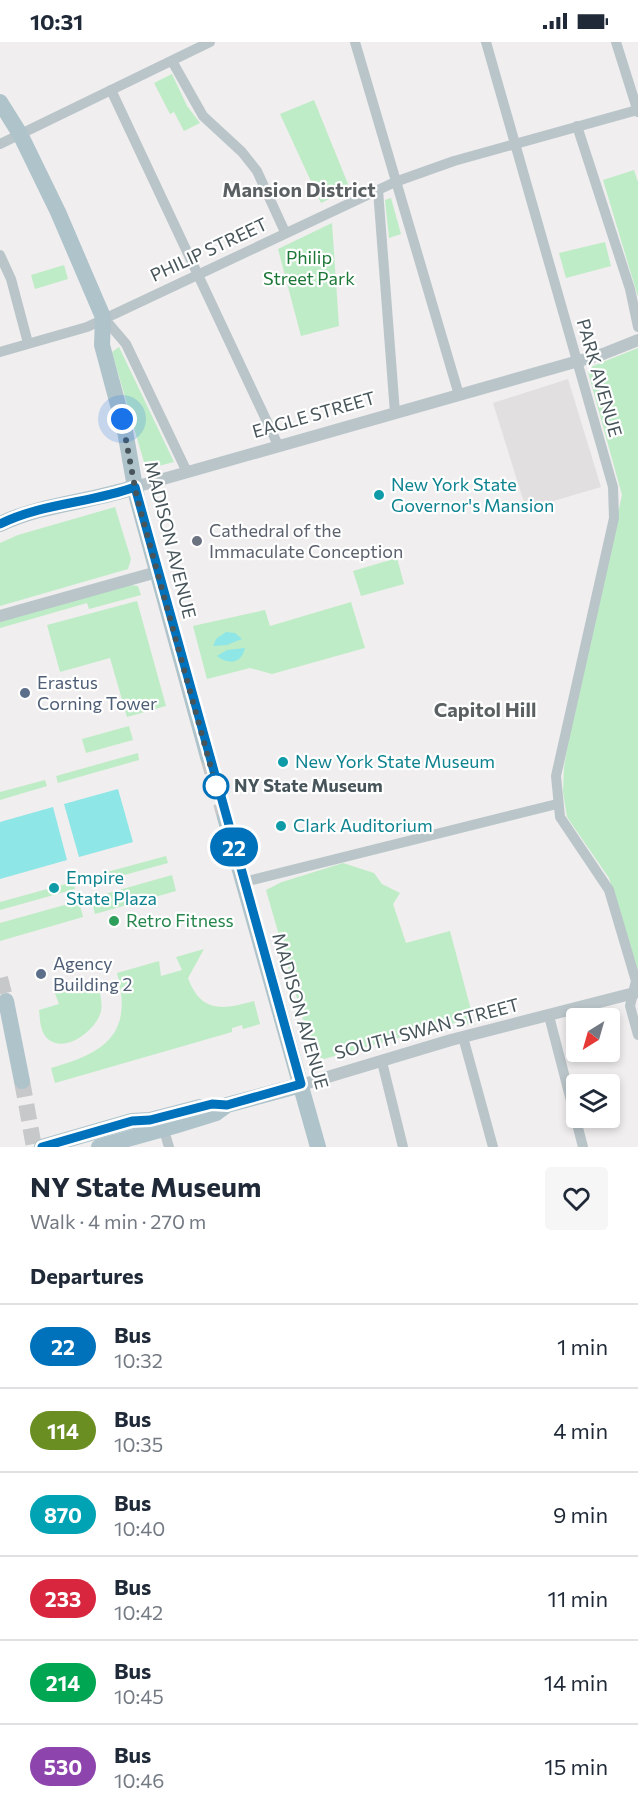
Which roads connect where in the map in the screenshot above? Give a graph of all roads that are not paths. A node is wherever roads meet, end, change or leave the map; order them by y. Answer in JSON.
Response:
{"nodes":[{"id":1,"x":210,"y":42,"type":"edge"},
{"id":2,"x":355,"y":42,"type":"edge"},
{"id":3,"x":486,"y":42,"type":"edge"},
{"id":4,"x":616,"y":42,"type":"edge"},
{"id":5,"x":172,"y":61,"type":"junction"},
{"id":6,"x":111,"y":90,"type":"junction"},
{"id":7,"x":0,"y":102,"type":"edge"},
{"id":8,"x":638,"y":111,"type":"edge"},
{"id":9,"x":577,"y":126,"type":"junction"},
{"id":10,"x":20,"y":134,"type":"junction"},
{"id":11,"x":0,"y":144,"type":"edge"},
{"id":12,"x":513,"y":145,"type":"junction"},
{"id":13,"x":395,"y":182,"type":"junction"},
{"id":14,"x":378,"y":190,"type":"junction"},
{"id":15,"x":285,"y":232,"type":"junction"},
{"id":16,"x":0,"y":255,"type":"edge"},
{"id":17,"x":199,"y":274,"type":"junction"},
{"id":18,"x":103,"y":317,"type":"junction"},
{"id":19,"x":638,"y":327,"type":"edge"},
{"id":20,"x":638,"y":340,"type":"edge"},
{"id":21,"x":28,"y":344,"type":"junction"},
{"id":22,"x":0,"y":352,"type":"edge"},
{"id":23,"x":578,"y":361,"type":"junction"},
{"id":24,"x":459,"y":395,"type":"junction"},
{"id":25,"x":395,"y":413,"type":"junction"},
{"id":26,"x":278,"y":446,"type":"junction"},
{"id":27,"x":187,"y":472,"type":"junction"},
{"id":28,"x":135,"y":487,"type":"junction"},
{"id":29,"x":0,"y":524,"type":"edge"},
{"id":30,"x":157,"y":572,"type":"junction"},
{"id":31,"x":0,"y":616,"type":"edge"},
{"id":32,"x":208,"y":757,"type":"tunnel mouth"},
{"id":33,"x":557,"y":804,"type":"junction"},
{"id":34,"x":225,"y":817,"type":"tunnel mouth"},
{"id":35,"x":244,"y":882,"type":"junction"},
{"id":36,"x":636,"y":992,"type":"edge"},
{"id":37,"x":6,"y":1001,"type":"dead end"},
{"id":38,"x":549,"y":1016,"type":"junction"},
{"id":39,"x":638,"y":1035,"type":"edge"},
{"id":40,"x":463,"y":1037,"type":"junction"},
{"id":41,"x":382,"y":1062,"type":"junction"},
{"id":42,"x":22,"y":1081,"type":"tunnel mouth"},
{"id":43,"x":301,"y":1084,"type":"junction"},
{"id":44,"x":161,"y":1123,"type":"junction"},
{"id":45,"x":42,"y":1147,"type":"edge"},
{"id":46,"x":99,"y":1147,"type":"edge"},
{"id":47,"x":169,"y":1147,"type":"edge"},
{"id":48,"x":318,"y":1147,"type":"edge"},
{"id":49,"x":403,"y":1147,"type":"edge"},
{"id":50,"x":493,"y":1147,"type":"edge"},
{"id":51,"x":583,"y":1147,"type":"edge"}],
"edges":[{"from":1,"to":5,"type":"street"},
{"from":2,"to":13,"type":"street"},
{"from":3,"to":12,"type":"street","name":"PARK AVENUE"},
{"from":4,"to":8,"type":"street"},
{"from":5,"to":6,"type":"street"},
{"from":5,"to":15,"type":"street"},
{"from":6,"to":10,"type":"street"},
{"from":6,"to":17,"type":"street"},
{"from":7,"to":10,"type":"main road","name":"MADISON AVENUE"},
{"from":8,"to":9,"type":"street","name":"PHILIP STREET"},
{"from":9,"to":12,"type":"street","name":"PHILIP STREET"},
{"from":9,"to":19,"type":"street"},
{"from":10,"to":11,"type":"street"},
{"from":10,"to":18,"type":"main road","name":"MADISON AVENUE"},
{"from":12,"to":13,"type":"street","name":"PHILIP STREET"},
{"from":12,"to":23,"type":"street","name":"PARK AVENUE"},
{"from":13,"to":14,"type":"street","name":"PHILIP STREET"},
{"from":13,"to":24,"type":"street"},
{"from":14,"to":15,"type":"street","name":"PHILIP STREET"},
{"from":14,"to":25,"type":"street"},
{"from":15,"to":17,"type":"street","name":"PHILIP STREET"},
{"from":16,"to":21,"type":"street"},
{"from":17,"to":18,"type":"street","name":"PHILIP STREET"},
{"from":17,"to":26,"type":"street"},
{"from":18,"to":21,"type":"street","name":"PHILIP STREET"},
{"from":18,"to":27,"type":"street"},
{"from":18,"to":28,"type":"main road","name":"MADISON AVENUE"},
{"from":20,"to":23,"type":"street","name":"EAGLE STREET"},
{"from":21,"to":22,"type":"street","name":"PHILIP STREET"},
{"from":23,"to":24,"type":"street","name":"EAGLE STREET"},
{"from":23,"to":33,"type":"street","name":"PARK AVENUE"},
{"from":24,"to":25,"type":"street","name":"EAGLE STREET"},
{"from":25,"to":26,"type":"street","name":"EAGLE STREET"},
{"from":26,"to":27,"type":"street","name":"EAGLE STREET"},
{"from":27,"to":28,"type":"street","name":"EAGLE STREET"},
{"from":28,"to":29,"type":"main road","name":"EAGLE STREET"},
{"from":28,"to":30,"type":"main road","name":"MADISON AVENUE"},
{"from":30,"to":31,"type":"street"},
{"from":30,"to":32,"type":"main road","name":"MADISON AVENUE"},
{"from":33,"to":35,"type":"street"},
{"from":33,"to":36,"type":"street","name":"PARK AVENUE"},
{"from":34,"to":35,"type":"main road","name":"MADISON AVENUE"},
{"from":35,"to":43,"type":"main road","name":"MADISON AVENUE"},
{"from":36,"to":38,"type":"street","name":"SOUTH SWAN STREET"},
{"from":36,"to":39,"type":"street","name":"PARK AVENUE"},
{"from":37,"to":42,"type":"main road"},
{"from":38,"to":40,"type":"street","name":"SOUTH SWAN STREET"},
{"from":38,"to":51,"type":"street"},
{"from":40,"to":41,"type":"street","name":"SOUTH SWAN STREET"},
{"from":40,"to":50,"type":"street"},
{"from":41,"to":43,"type":"street","name":"SOUTH SWAN STREET"},
{"from":41,"to":49,"type":"street"},
{"from":43,"to":44,"type":"main road","name":"SOUTH SWAN STREET"},
{"from":43,"to":48,"type":"main road","name":"MADISON AVENUE"},
{"from":44,"to":45,"type":"main road","name":"SOUTH SWAN STREET"},
{"from":44,"to":46,"type":"main road","name":"SOUTH SWAN STREET"},
{"from":44,"to":47,"type":"street"}]}
